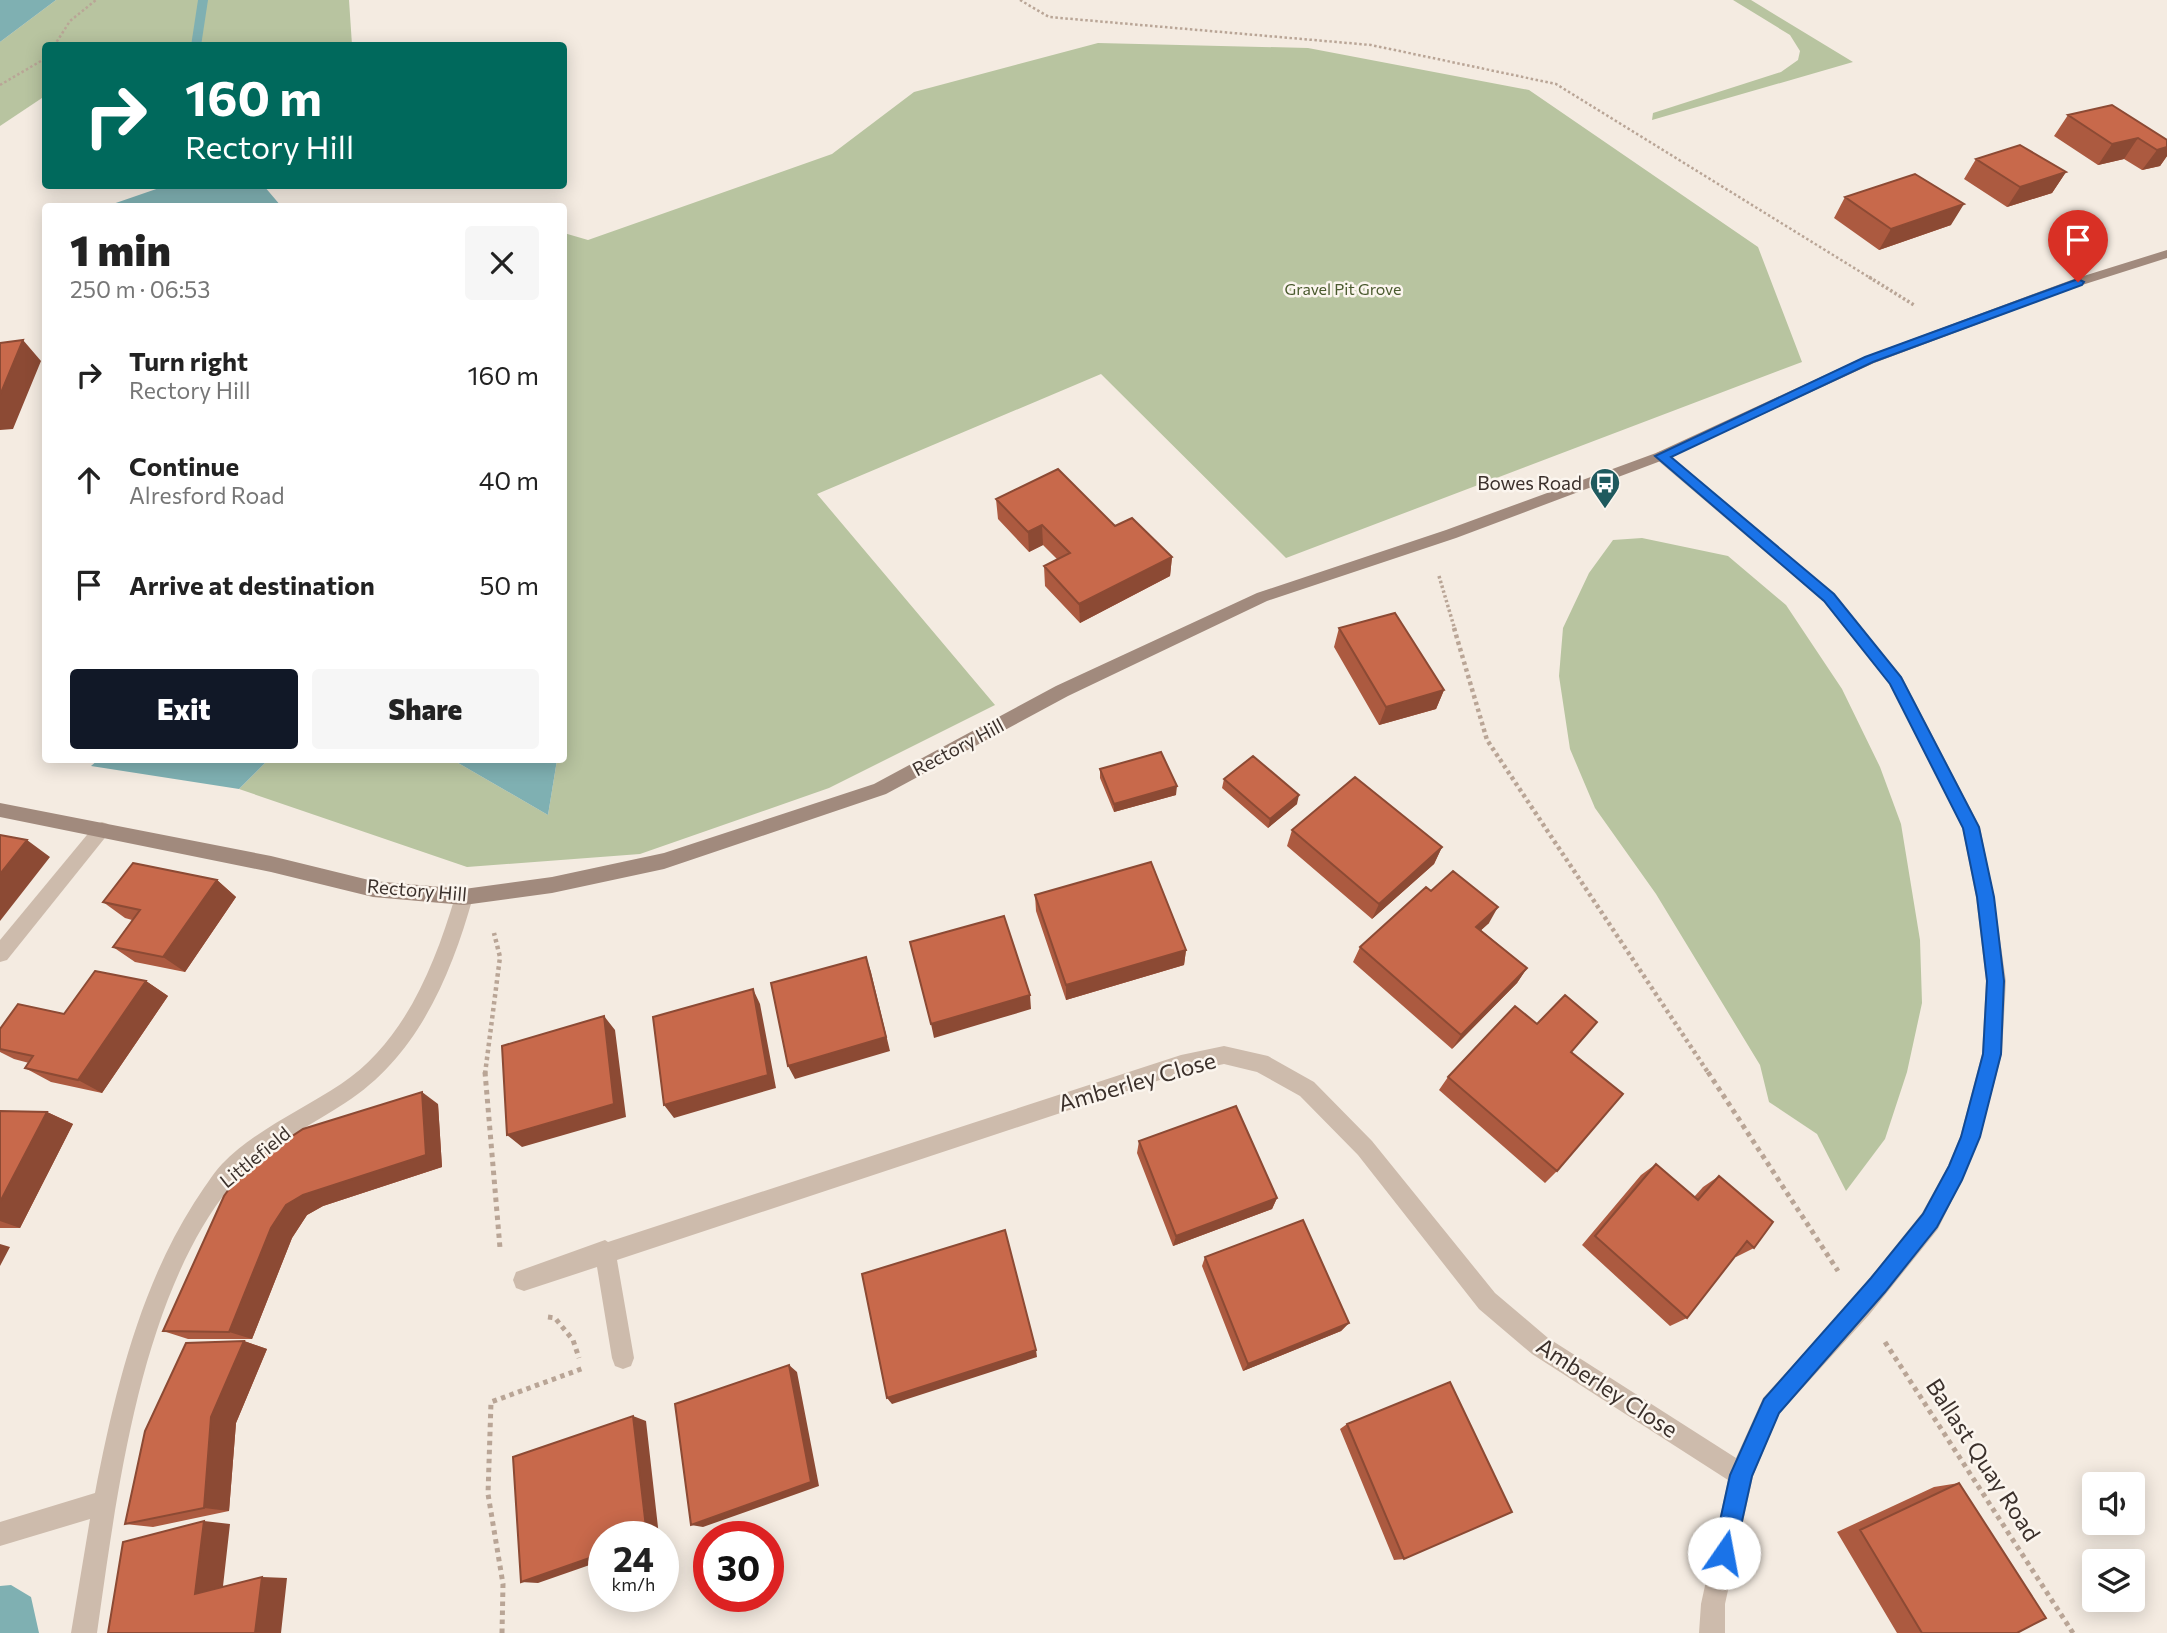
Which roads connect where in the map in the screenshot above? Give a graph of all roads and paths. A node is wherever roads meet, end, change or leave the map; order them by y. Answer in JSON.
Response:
{"nodes":[{"id":1,"x":96,"y":0,"type":"edge"},
{"id":2,"x":1020,"y":0,"type":"edge"},
{"id":3,"x":57,"y":42,"type":"edge"},
{"id":4,"x":42,"y":60,"type":"edge"},
{"id":5,"x":0,"y":85,"type":"edge"},
{"id":6,"x":2167,"y":254,"type":"edge"},
{"id":7,"x":1951,"y":327,"type":"junction"},
{"id":8,"x":1661,"y":456,"type":"junction"},
{"id":9,"x":1429,"y":542,"type":"junction"},
{"id":10,"x":0,"y":810,"type":"edge"},
{"id":11,"x":102,"y":829,"type":"junction"},
{"id":12,"x":462,"y":907,"type":"junction"},
{"id":13,"x":0,"y":954,"type":"edge"},
{"id":14,"x":500,"y":1250,"type":"dead end"},
{"id":15,"x":605,"y":1251,"type":"junction"},
{"id":16,"x":524,"y":1280,"type":"dead end"},
{"id":17,"x":1861,"y":1307,"type":"junction"},
{"id":18,"x":542,"y":1316,"type":"dead end"},
{"id":19,"x":623,"y":1358,"type":"joint"},
{"id":20,"x":582,"y":1369,"type":"junction"},
{"id":21,"x":1741,"y":1475,"type":"junction"},
{"id":22,"x":103,"y":1503,"type":"junction"},
{"id":23,"x":0,"y":1534,"type":"edge"},
{"id":24,"x":84,"y":1633,"type":"edge"},
{"id":25,"x":502,"y":1633,"type":"edge"},
{"id":26,"x":1712,"y":1633,"type":"edge"},
{"id":27,"x":2073,"y":1633,"type":"edge"}],
"edges":[{"from":1,"to":3,"type":"path"},
{"from":2,"to":7,"type":"path"},
{"from":4,"to":5,"type":"path"},
{"from":6,"to":7,"type":"street","name":"Rectory Hill"},
{"from":7,"to":8,"type":"street","name":"Rectory Hill"},
{"from":8,"to":9,"type":"street","name":"Rectory Hill"},
{"from":8,"to":17,"type":"street"},
{"from":9,"to":12,"type":"street","name":"Rectory Hill"},
{"from":9,"to":17,"type":"path","name":"Ballast Quay Road"},
{"from":10,"to":11,"type":"street","name":"Rectory Hill"},
{"from":11,"to":12,"type":"street","name":"Rectory Hill"},
{"from":11,"to":13,"type":"street"},
{"from":12,"to":14,"type":"path"},
{"from":12,"to":22,"type":"street","name":"Littlefield"},
{"from":15,"to":16,"type":"street","name":"Amberley Close"},
{"from":15,"to":19,"type":"street"},
{"from":15,"to":21,"type":"street","name":"Amberley Close"},
{"from":17,"to":21,"type":"street"},
{"from":17,"to":27,"type":"path","name":"Ballast Quay Road"},
{"from":18,"to":20,"type":"path"},
{"from":19,"to":20,"type":"path"},
{"from":20,"to":25,"type":"path"},
{"from":21,"to":26,"type":"street"},
{"from":22,"to":23,"type":"street"},
{"from":22,"to":24,"type":"street","name":"Littlefield"}]}
